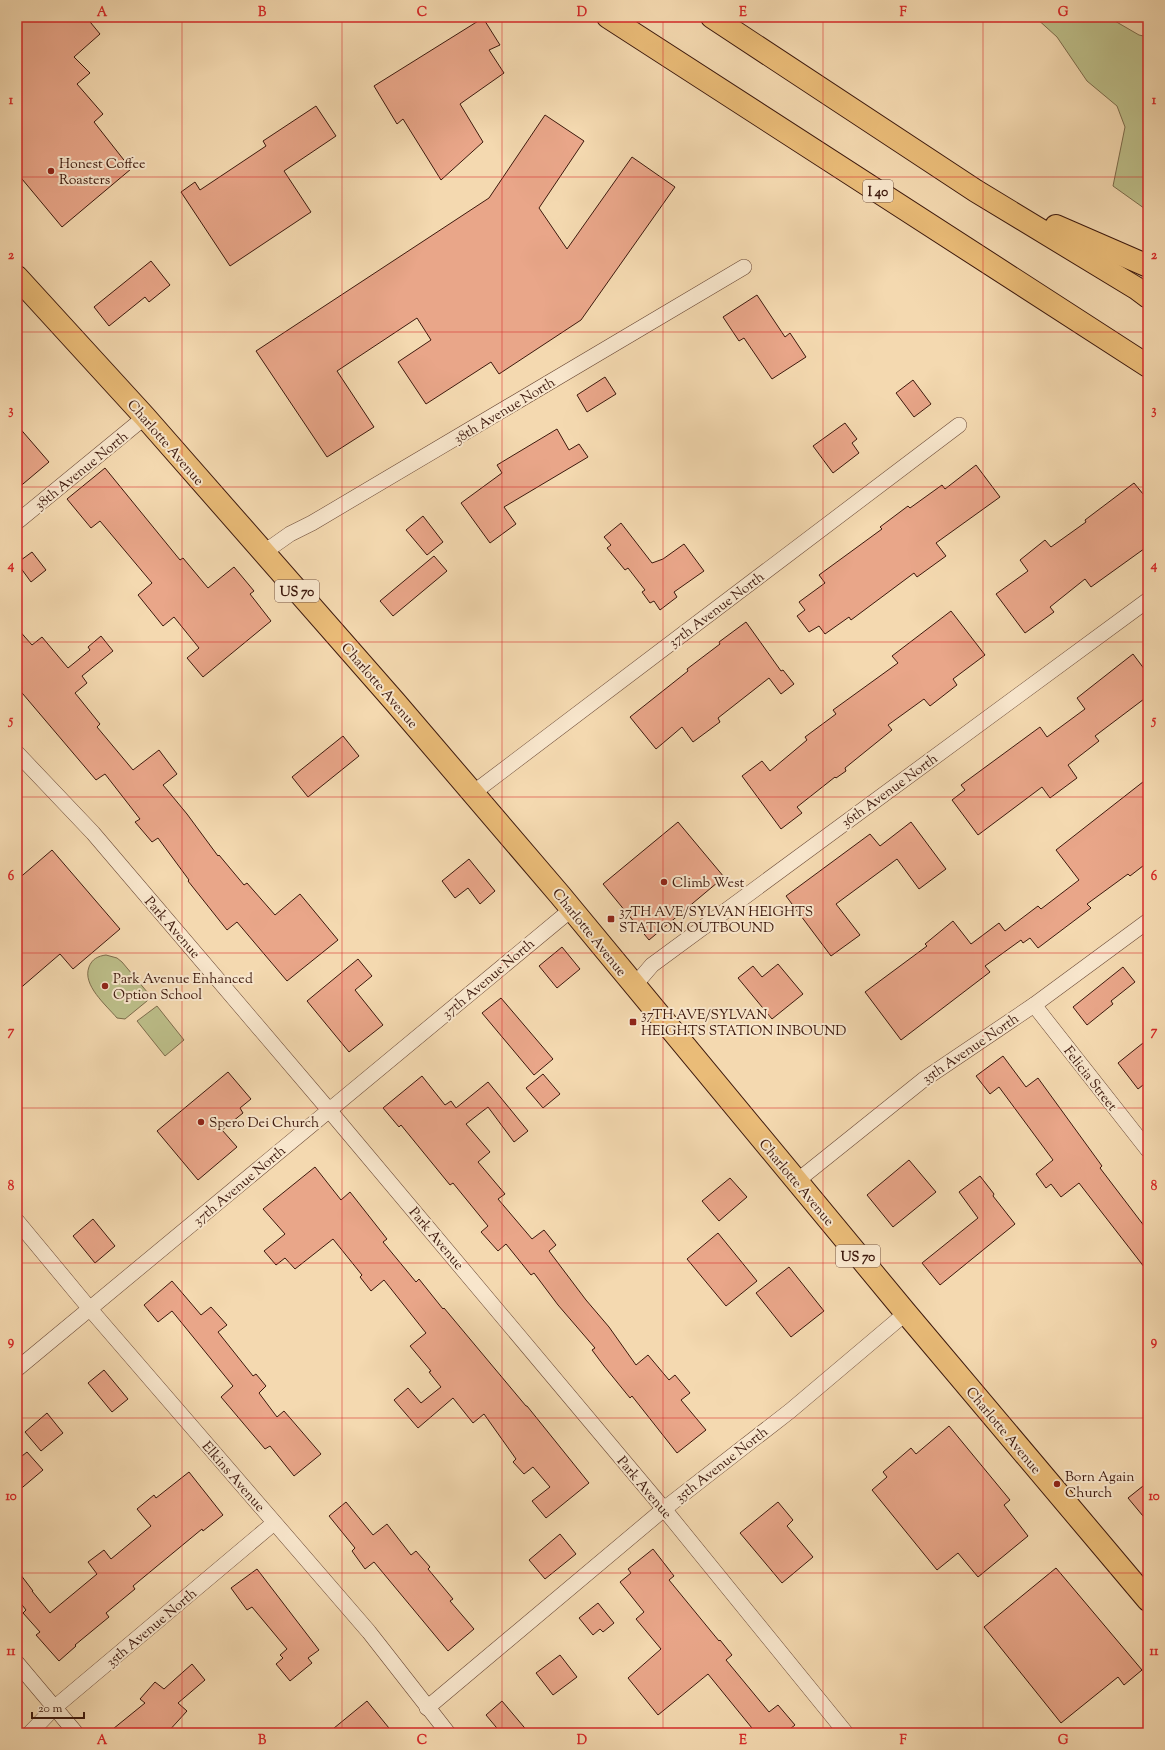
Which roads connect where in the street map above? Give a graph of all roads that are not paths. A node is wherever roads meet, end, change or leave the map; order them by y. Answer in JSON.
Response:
{"nodes":[{"id":1,"x":608,"y":17,"type":"edge"},
{"id":2,"x":712,"y":17,"type":"edge"},
{"id":3,"x":976,"y":191,"type":"junction"},
{"id":4,"x":1148,"y":266,"type":"edge"},
{"id":5,"x":744,"y":267,"type":"dead end"},
{"id":6,"x":17,"y":277,"type":"edge"},
{"id":7,"x":1148,"y":297,"type":"edge"},
{"id":8,"x":1148,"y":366,"type":"edge"},
{"id":9,"x":145,"y":417,"type":"junction"},
{"id":10,"x":959,"y":425,"type":"dead end"},
{"id":11,"x":17,"y":522,"type":"edge"},
{"id":12,"x":263,"y":553,"type":"junction"},
{"id":13,"x":1148,"y":600,"type":"edge"},
{"id":14,"x":17,"y":753,"type":"edge"},
{"id":15,"x":473,"y":793,"type":"junction"},
{"id":16,"x":572,"y":909,"type":"junction"},
{"id":17,"x":1148,"y":921,"type":"edge"},
{"id":18,"x":634,"y":986,"type":"junction"},
{"id":19,"x":1034,"y":1005,"type":"junction"},
{"id":20,"x":329,"y":1110,"type":"junction"},
{"id":21,"x":1148,"y":1150,"type":"edge"},
{"id":22,"x":797,"y":1181,"type":"junction"},
{"id":23,"x":17,"y":1221,"type":"edge"},
{"id":24,"x":90,"y":1309,"type":"junction"},
{"id":25,"x":906,"y":1314,"type":"junction"},
{"id":26,"x":17,"y":1369,"type":"edge"},
{"id":27,"x":664,"y":1509,"type":"junction"},
{"id":28,"x":274,"y":1523,"type":"junction"},
{"id":29,"x":1148,"y":1600,"type":"edge"},
{"id":30,"x":17,"y":1663,"type":"edge"},
{"id":31,"x":54,"y":1708,"type":"junction"},
{"id":32,"x":427,"y":1708,"type":"junction"},
{"id":33,"x":30,"y":1733,"type":"edge"},
{"id":34,"x":76,"y":1733,"type":"edge"},
{"id":35,"x":448,"y":1733,"type":"edge"},
{"id":36,"x":846,"y":1733,"type":"edge"}],
"edges":[{"from":1,"to":8,"type":"main road","number":"I 40"},
{"from":2,"to":3,"type":"main road"},
{"from":3,"to":4,"type":"main road"},
{"from":3,"to":7,"type":"main road"},
{"from":5,"to":12,"type":"street","name":"38th Avenue North"},
{"from":6,"to":9,"type":"main road","name":"Charlotte Avenue","number":"US 70"},
{"from":9,"to":11,"type":"street","name":"38th Avenue North"},
{"from":9,"to":12,"type":"main road","name":"Charlotte Avenue","number":"US 70"},
{"from":10,"to":15,"type":"street","name":"37th Avenue North"},
{"from":12,"to":15,"type":"main road","name":"Charlotte Avenue","number":"US 70"},
{"from":13,"to":18,"type":"street","name":"36th Avenue North"},
{"from":14,"to":20,"type":"street","name":"Park Avenue"},
{"from":15,"to":16,"type":"main road","name":"Charlotte Avenue","number":"US 70"},
{"from":16,"to":18,"type":"main road","name":"Charlotte Avenue","number":"US 70"},
{"from":16,"to":20,"type":"street","name":"37th Avenue North"},
{"from":17,"to":19,"type":"street","name":"35th Avenue North"},
{"from":18,"to":22,"type":"main road","name":"Charlotte Avenue","number":"US 70"},
{"from":19,"to":21,"type":"street","name":"Felicia Street"},
{"from":19,"to":22,"type":"street","name":"35th Avenue North"},
{"from":20,"to":24,"type":"street","name":"37th Avenue North"},
{"from":20,"to":27,"type":"street","name":"Park Avenue"},
{"from":22,"to":25,"type":"main road","name":"Charlotte Avenue","number":"US 70"},
{"from":23,"to":24,"type":"street","name":"Elkins Avenue"},
{"from":24,"to":26,"type":"street","name":"37th Avenue North"},
{"from":24,"to":28,"type":"street","name":"Elkins Avenue"},
{"from":25,"to":27,"type":"street","name":"35th Avenue North"},
{"from":25,"to":29,"type":"main road","name":"Charlotte Avenue","number":"US 70"},
{"from":27,"to":32,"type":"street","name":"35th Avenue North"},
{"from":27,"to":36,"type":"street","name":"Park Avenue"},
{"from":28,"to":31,"type":"street","name":"35th Avenue North"},
{"from":28,"to":32,"type":"street","name":"Elkins Avenue"},
{"from":30,"to":31,"type":"street"},
{"from":31,"to":33,"type":"street","name":"35th Avenue North"},
{"from":31,"to":34,"type":"street"},
{"from":32,"to":35,"type":"street","name":"Elkins Avenue"}]}
